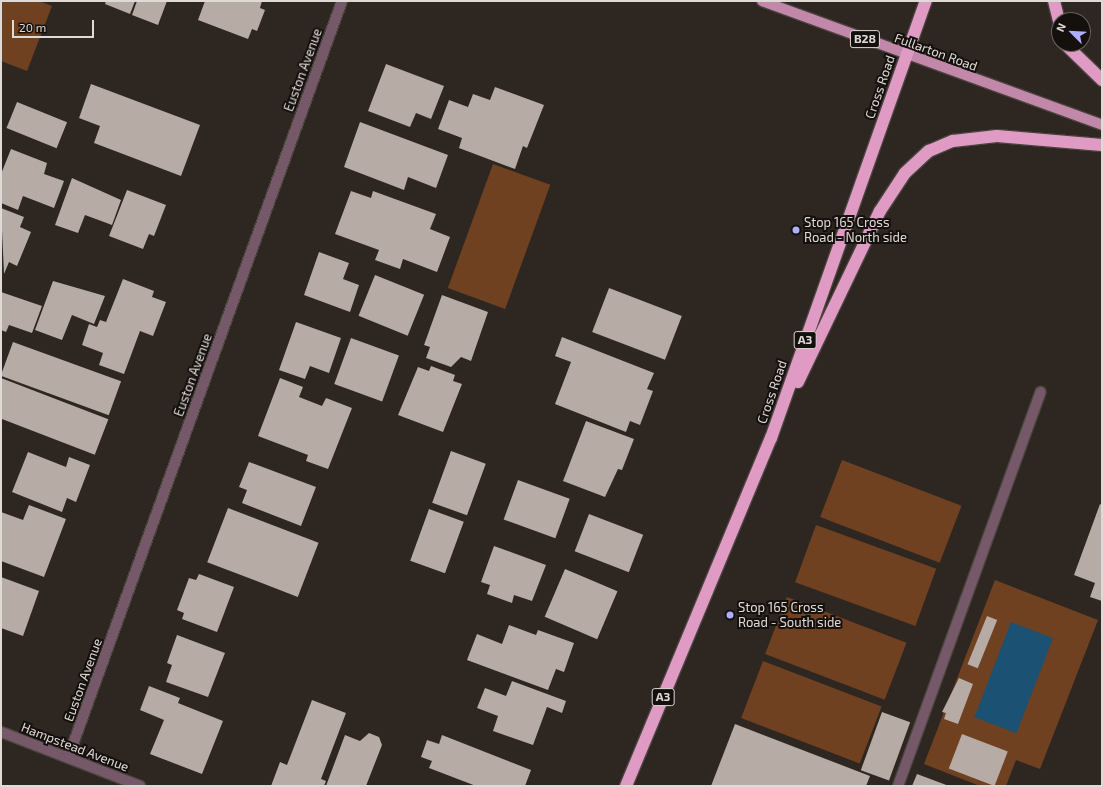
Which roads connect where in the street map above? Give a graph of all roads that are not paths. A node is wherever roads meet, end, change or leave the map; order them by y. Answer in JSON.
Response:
{"nodes":[{"id":1,"x":342,"y":1,"type":"edge"},
{"id":2,"x":762,"y":1,"type":"edge"},
{"id":3,"x":926,"y":1,"type":"edge"},
{"id":4,"x":1054,"y":1,"type":"edge"},
{"id":5,"x":1057,"y":12,"type":"edge"},
{"id":6,"x":1073,"y":52,"type":"edge"},
{"id":7,"x":906,"y":54,"type":"junction"},
{"id":8,"x":1102,"y":80,"type":"edge"},
{"id":9,"x":1102,"y":125,"type":"edge"},
{"id":10,"x":1102,"y":145,"type":"edge"},
{"id":11,"x":1041,"y":392,"type":"dead end"},
{"id":12,"x":771,"y":438,"type":"junction"},
{"id":13,"x":1,"y":732,"type":"edge"},
{"id":14,"x":68,"y":758,"type":"junction"},
{"id":15,"x":140,"y":786,"type":"edge"},
{"id":16,"x":626,"y":786,"type":"edge"},
{"id":17,"x":898,"y":786,"type":"edge"}],
"edges":[{"from":1,"to":14,"type":"street","name":"Euston Avenue"},
{"from":2,"to":7,"type":"main road","name":"Fullarton Road","number":"B28"},
{"from":3,"to":7,"type":"highway","name":"Cross Road","number":"A3"},
{"from":4,"to":5,"type":"highway"},
{"from":6,"to":8,"type":"highway"},
{"from":7,"to":9,"type":"main road","name":"Fullarton Road","number":"B28"},
{"from":7,"to":12,"type":"highway","name":"Cross Road","number":"A3"},
{"from":10,"to":12,"type":"highway"},
{"from":11,"to":17,"type":"street"},
{"from":12,"to":16,"type":"highway","name":"Cross Road","number":"A3"},
{"from":13,"to":14,"type":"street","name":"Hampstead Avenue"},
{"from":14,"to":15,"type":"street","name":"Hampstead Avenue"}]}
